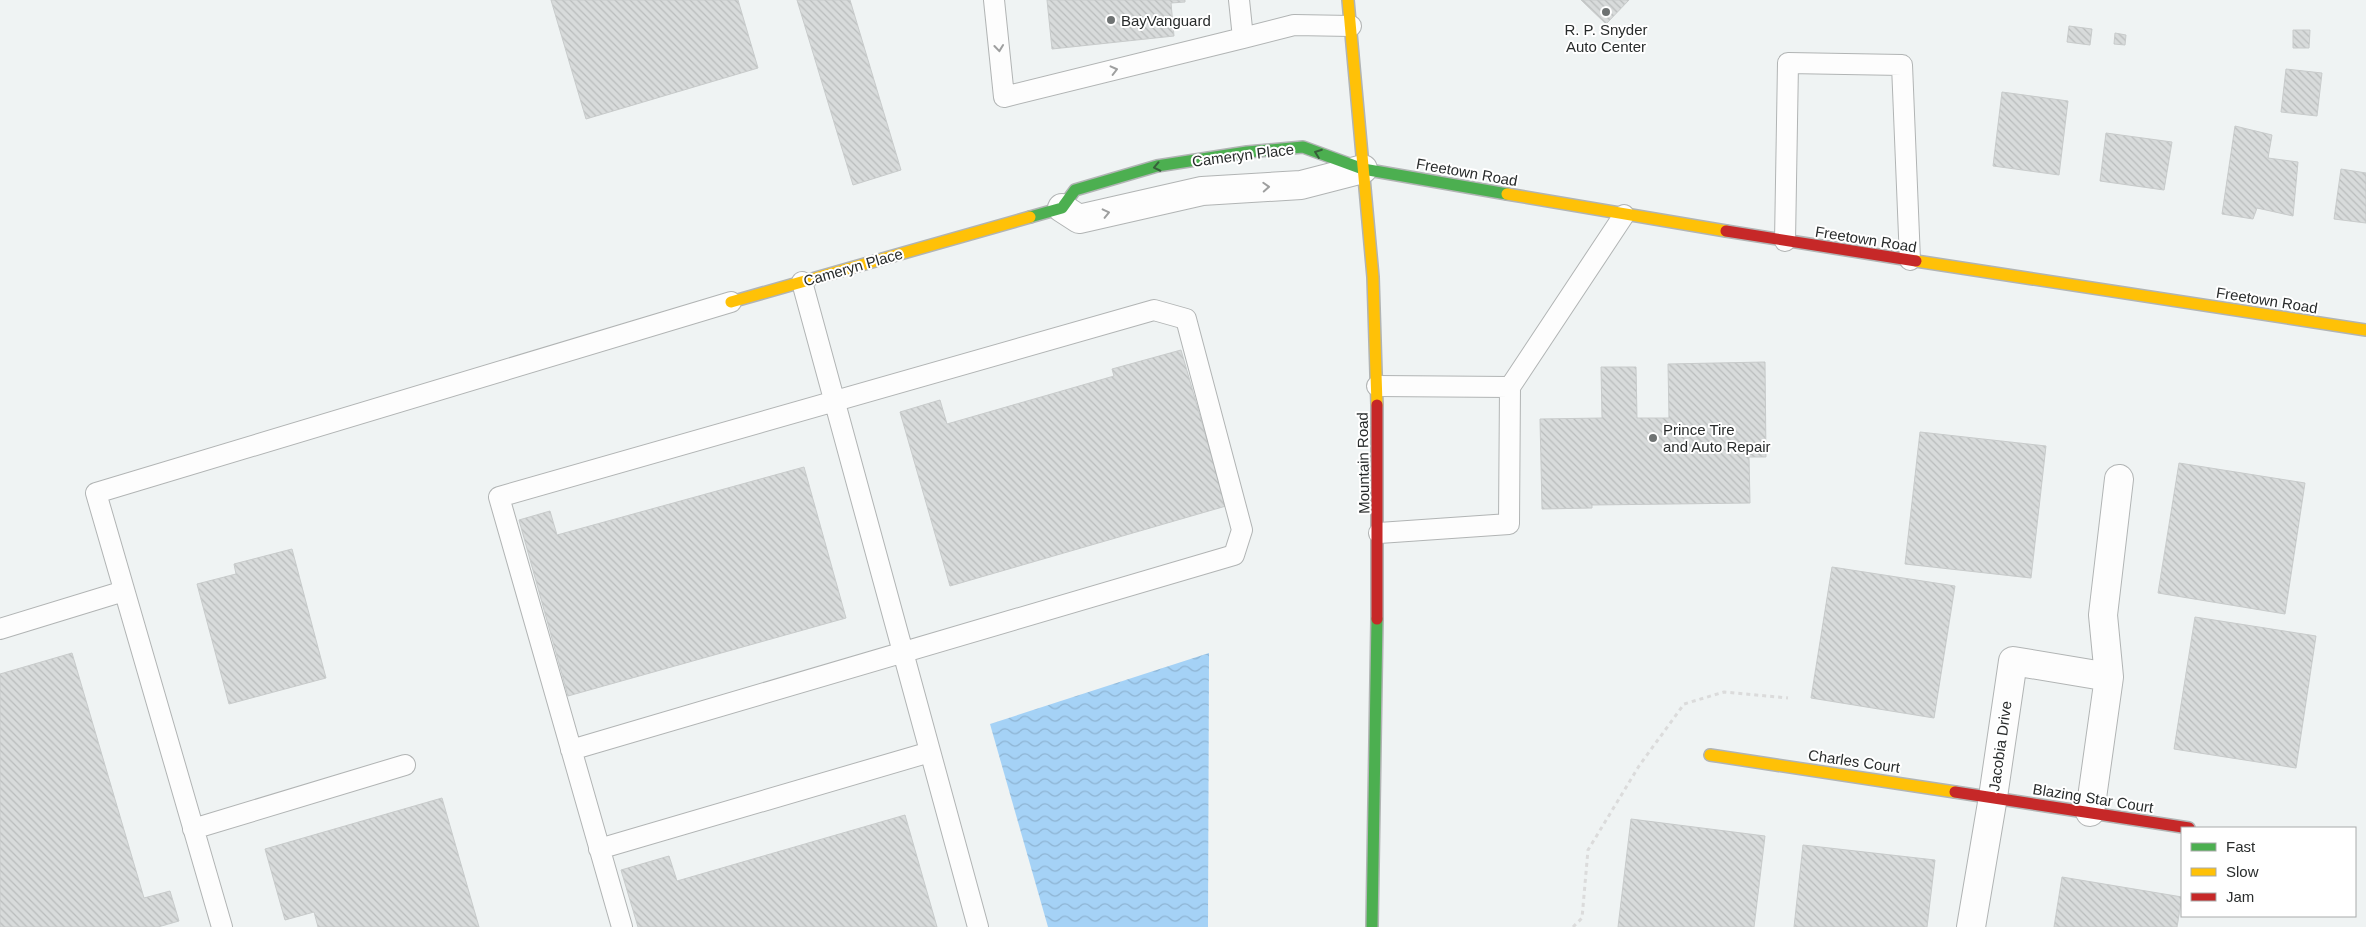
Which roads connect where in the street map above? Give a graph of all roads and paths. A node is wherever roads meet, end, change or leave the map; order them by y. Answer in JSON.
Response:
{"nodes":[{"id":1,"x":994,"y":0,"type":"edge"},
{"id":2,"x":1239,"y":0,"type":"edge"},
{"id":3,"x":1348,"y":0,"type":"edge"},
{"id":4,"x":1351,"y":26,"type":"junction"},
{"id":5,"x":1243,"y":38,"type":"junction"},
{"id":6,"x":1363,"y":169,"type":"junction"},
{"id":7,"x":1062,"y":208,"type":"junction"},
{"id":8,"x":1624,"y":215,"type":"junction"},
{"id":9,"x":1785,"y":241,"type":"junction"},
{"id":10,"x":1910,"y":260,"type":"junction"},
{"id":11,"x":802,"y":282,"type":"junction"},
{"id":12,"x":731,"y":302,"type":"joint"},
{"id":13,"x":2366,"y":330,"type":"edge"},
{"id":14,"x":1377,"y":386,"type":"junction"},
{"id":15,"x":1510,"y":387,"type":"junction"},
{"id":16,"x":835,"y":402,"type":"junction"},
{"id":17,"x":2119,"y":479,"type":"dead end"},
{"id":18,"x":1378,"y":533,"type":"junction"},
{"id":19,"x":124,"y":591,"type":"junction"},
{"id":20,"x":0,"y":629,"type":"edge"},
{"id":21,"x":902,"y":651,"type":"junction"},
{"id":22,"x":2109,"y":677,"type":"junction"},
{"id":23,"x":1788,"y":698,"type":"dead end"},
{"id":24,"x":571,"y":750,"type":"junction"},
{"id":25,"x":930,"y":752,"type":"junction"},
{"id":26,"x":1710,"y":755,"type":"dead end"},
{"id":27,"x":405,"y":765,"type":"dead end"},
{"id":28,"x":1993,"y":797,"type":"junction"},
{"id":29,"x":2090,"y":812,"type":"junction"},
{"id":30,"x":2183,"y":827,"type":"edge"},
{"id":31,"x":193,"y":829,"type":"junction"},
{"id":32,"x":599,"y":849,"type":"junction"},
{"id":33,"x":222,"y":927,"type":"edge"},
{"id":34,"x":622,"y":927,"type":"edge"},
{"id":35,"x":978,"y":927,"type":"edge"},
{"id":36,"x":1372,"y":927,"type":"edge"},
{"id":37,"x":1573,"y":927,"type":"edge"},
{"id":38,"x":1971,"y":927,"type":"edge"}],
"edges":[{"from":1,"to":5,"type":"lane","one_way":true},
{"from":2,"to":5,"type":"lane"},
{"from":3,"to":4,"type":"street","name":"Mountain Road"},
{"from":4,"to":5,"type":"lane"},
{"from":4,"to":6,"type":"street","name":"Mountain Road"},
{"from":7,"to":6,"type":"street","name":"Cameryn Place","one_way":true},
{"from":6,"to":7,"type":"street","name":"Cameryn Place","one_way":true},
{"from":6,"to":8,"type":"street","name":"Freetown Road"},
{"from":6,"to":14,"type":"street","name":"Mountain Road"},
{"from":7,"to":11,"type":"street","name":"Cameryn Place"},
{"from":8,"to":9,"type":"street","name":"Freetown Road"},
{"from":8,"to":15,"type":"lane"},
{"from":9,"to":10,"type":"street","name":"Freetown Road"},
{"from":9,"to":10,"type":"lane"},
{"from":10,"to":13,"type":"street","name":"Freetown Road"},
{"from":11,"to":12,"type":"street","name":"Cameryn Place"},
{"from":11,"to":16,"type":"lane"},
{"from":12,"to":19,"type":"lane"},
{"from":14,"to":15,"type":"lane"},
{"from":14,"to":18,"type":"street","name":"Mountain Road"},
{"from":15,"to":18,"type":"lane"},
{"from":16,"to":21,"type":"lane"},
{"from":16,"to":21,"type":"lane"},
{"from":16,"to":24,"type":"lane"},
{"from":17,"to":22,"type":"street"},
{"from":18,"to":36,"type":"street","name":"Mountain Road"},
{"from":19,"to":20,"type":"lane"},
{"from":19,"to":31,"type":"lane"},
{"from":21,"to":24,"type":"lane"},
{"from":21,"to":25,"type":"lane"},
{"from":22,"to":28,"type":"street","name":"Jacobia Drive"},
{"from":22,"to":29,"type":"street"},
{"from":23,"to":37,"type":"path"},
{"from":24,"to":32,"type":"lane"},
{"from":25,"to":32,"type":"lane"},
{"from":25,"to":35,"type":"lane"},
{"from":26,"to":28,"type":"street","name":"Charles Court"},
{"from":27,"to":31,"type":"lane"},
{"from":28,"to":29,"type":"street","name":"Blazing Star Court"},
{"from":28,"to":38,"type":"street","name":"Jacobia Drive"},
{"from":29,"to":30,"type":"street","name":"Blazing Star Court"},
{"from":31,"to":33,"type":"lane"},
{"from":32,"to":34,"type":"lane"}]}
